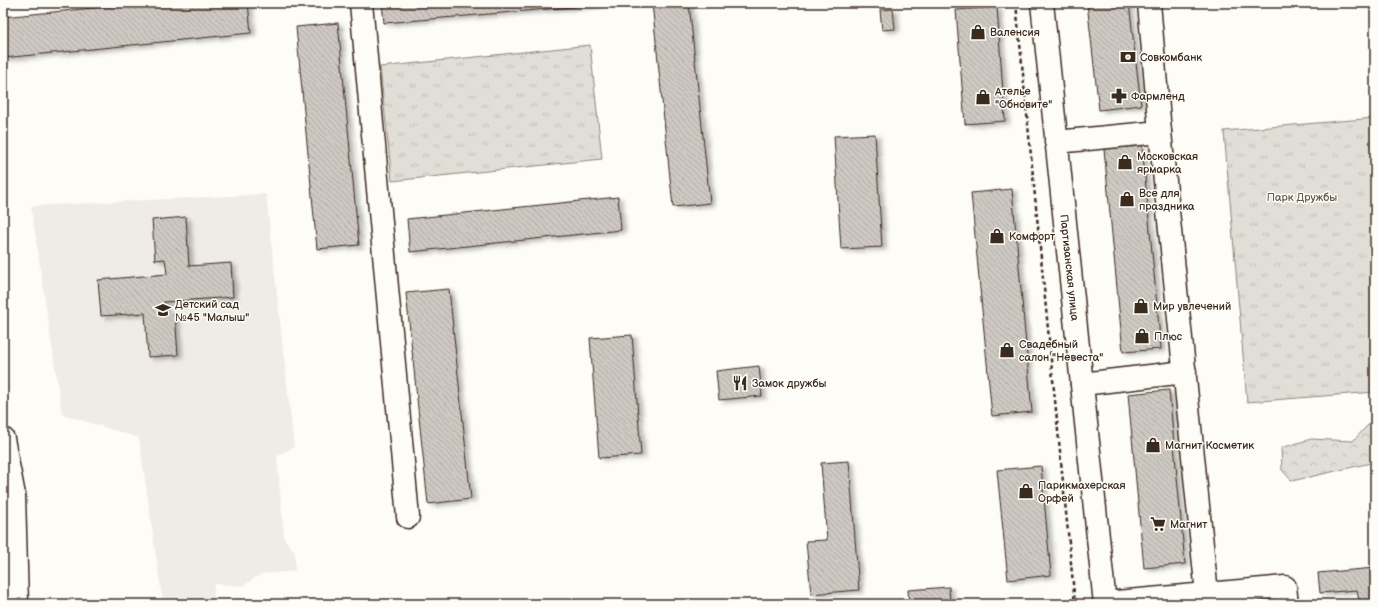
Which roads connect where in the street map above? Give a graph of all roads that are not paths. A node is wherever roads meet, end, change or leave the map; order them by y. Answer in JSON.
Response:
{"nodes":[{"id":1,"x":361,"y":3,"type":"edge"},
{"id":2,"x":1042,"y":3,"type":"edge"},
{"id":3,"x":1148,"y":3,"type":"edge"},
{"id":4,"x":1160,"y":132,"type":"junction"},
{"id":5,"x":1056,"y":142,"type":"junction"},
{"id":6,"x":1185,"y":372,"type":"junction"},
{"id":7,"x":1082,"y":384,"type":"junction"},
{"id":8,"x":3,"y":439,"type":"edge"},
{"id":9,"x":8,"y":495,"type":"edge"},
{"id":10,"x":408,"y":517,"type":"dead end"},
{"id":11,"x":1207,"y":599,"type":"edge"},
{"id":12,"x":17,"y":604,"type":"edge"},
{"id":13,"x":1105,"y":604,"type":"edge"},
{"id":14,"x":1287,"y":604,"type":"edge"}],
"edges":[{"from":1,"to":10,"type":"street"},
{"from":2,"to":5,"type":"street","name":"Партизанская улица"},
{"from":3,"to":4,"type":"street"},
{"from":4,"to":5,"type":"street"},
{"from":4,"to":6,"type":"street"},
{"from":5,"to":7,"type":"street","name":"Партизанская улица"},
{"from":6,"to":7,"type":"street"},
{"from":6,"to":11,"type":"street"},
{"from":7,"to":13,"type":"street","name":"Партизанская улица"},
{"from":8,"to":9,"type":"street"},
{"from":9,"to":12,"type":"street"},
{"from":11,"to":13,"type":"street"},
{"from":11,"to":14,"type":"street"}]}
